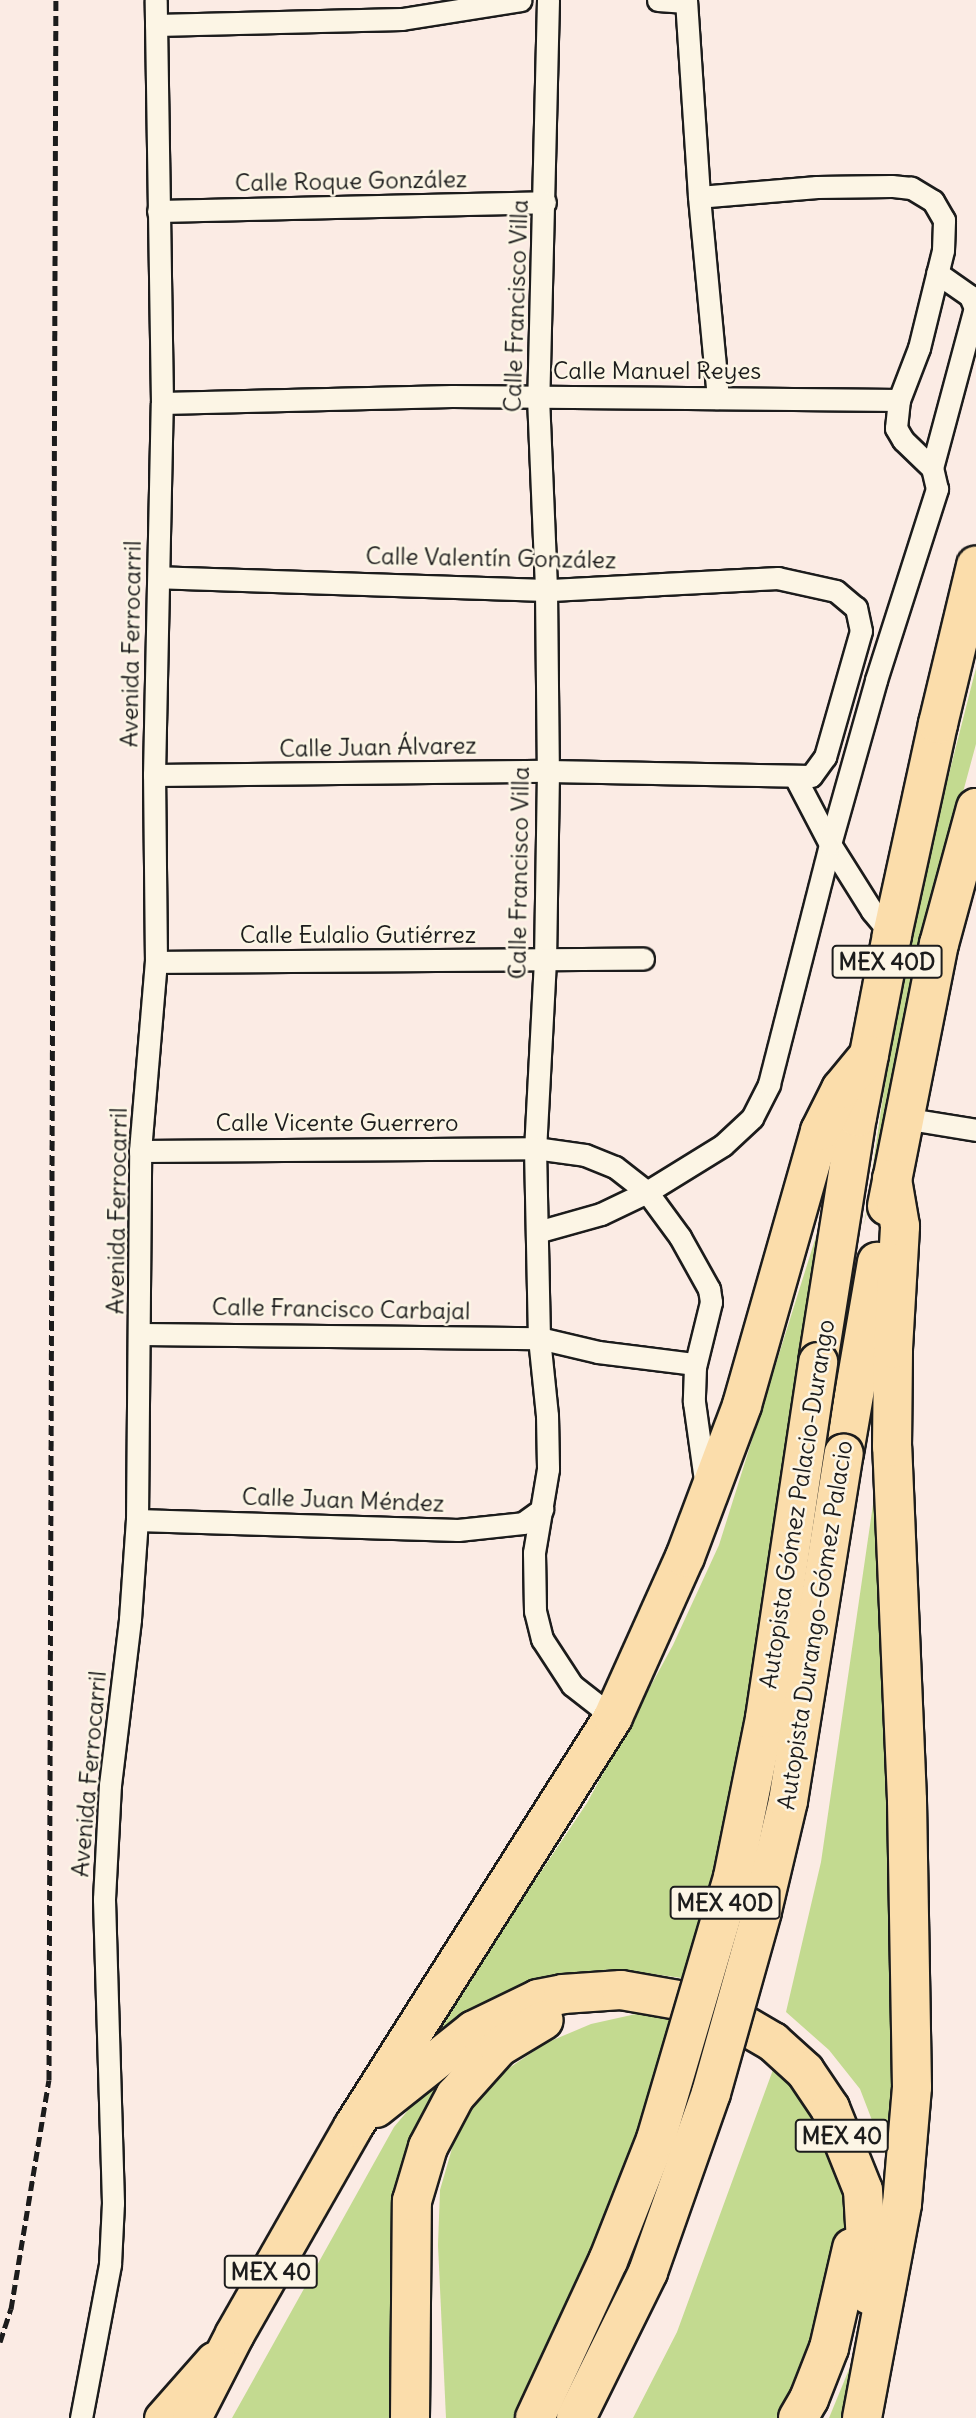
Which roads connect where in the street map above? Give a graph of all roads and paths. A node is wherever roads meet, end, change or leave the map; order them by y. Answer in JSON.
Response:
{"nodes":[{"id":1,"x":156,"y":0,"type":"edge"},
{"id":2,"x":520,"y":0,"type":"edge"},
{"id":3,"x":548,"y":0,"type":"edge"},
{"id":4,"x":657,"y":0,"type":"edge"},
{"id":5,"x":686,"y":1,"type":"edge"},
{"id":6,"x":156,"y":25,"type":"junction"},
{"id":7,"x":699,"y":197,"type":"junction"},
{"id":8,"x":545,"y":202,"type":"junction"},
{"id":9,"x":158,"y":211,"type":"junction"},
{"id":10,"x":937,"y":273,"type":"junction"},
{"id":11,"x":538,"y":397,"type":"junction"},
{"id":12,"x":718,"y":398,"type":"junction"},
{"id":13,"x":899,"y":400,"type":"junction"},
{"id":14,"x":162,"y":403,"type":"junction"},
{"id":15,"x":932,"y":468,"type":"junction"},
{"id":16,"x":976,"y":566,"type":"edge"},
{"id":17,"x":159,"y":577,"type":"junction"},
{"id":18,"x":546,"y":590,"type":"junction"},
{"id":19,"x":858,"y":614,"type":"junction"},
{"id":20,"x":891,"y":639,"type":"junction"},
{"id":21,"x":548,"y":771,"type":"junction"},
{"id":22,"x":154,"y":775,"type":"junction"},
{"id":23,"x":803,"y":777,"type":"junction"},
{"id":24,"x":976,"y":808,"type":"edge"},
{"id":25,"x":830,"y":844,"type":"junction"},
{"id":26,"x":892,"y":935,"type":"junction"},
{"id":27,"x":643,"y":959,"type":"dead end"},
{"id":28,"x":545,"y":960,"type":"junction"},
{"id":29,"x":156,"y":962,"type":"junction"},
{"id":30,"x":869,"y":1055,"type":"junction"},
{"id":31,"x":903,"y":1118,"type":"junction"},
{"id":32,"x":976,"y":1130,"type":"edge"},
{"id":33,"x":535,"y":1148,"type":"junction"},
{"id":34,"x":140,"y":1151,"type":"junction"},
{"id":35,"x":892,"y":1179,"type":"junction"},
{"id":36,"x":647,"y":1192,"type":"junction"},
{"id":37,"x":537,"y":1232,"type":"junction"},
{"id":38,"x":141,"y":1334,"type":"junction"},
{"id":39,"x":539,"y":1338,"type":"junction"},
{"id":40,"x":695,"y":1364,"type":"junction"},
{"id":41,"x":708,"y":1499,"type":"junction"},
{"id":42,"x":542,"y":1509,"type":"junction"},
{"id":43,"x":137,"y":1520,"type":"junction"},
{"id":44,"x":612,"y":1717,"type":"junction"},
{"id":45,"x":621,"y":1990,"type":"junction"},
{"id":46,"x":353,"y":2127,"type":"junction"},
{"id":47,"x":863,"y":2190,"type":"junction"},
{"id":48,"x":235,"y":2334,"type":"junction"},
{"id":49,"x":804,"y":2409,"type":"edge"},
{"id":50,"x":863,"y":2415,"type":"edge"},
{"id":51,"x":81,"y":2418,"type":"edge"},
{"id":52,"x":161,"y":2418,"type":"edge"},
{"id":53,"x":192,"y":2418,"type":"edge"},
{"id":54,"x":410,"y":2418,"type":"edge"},
{"id":55,"x":535,"y":2418,"type":"edge"},
{"id":56,"x":576,"y":2418,"type":"edge"}],
"edges":[{"from":1,"to":6,"type":"street","name":"Avenida Ferrocarril"},
{"from":2,"to":6,"type":"street"},
{"from":3,"to":8,"type":"street","name":"Calle Francisco Villa"},
{"from":4,"to":5,"type":"street"},
{"from":5,"to":7,"type":"street"},
{"from":6,"to":9,"type":"street","name":"Avenida Ferrocarril"},
{"from":7,"to":10,"type":"street"},
{"from":7,"to":12,"type":"street"},
{"from":8,"to":9,"type":"street","name":"Calle Roque González"},
{"from":8,"to":11,"type":"street","name":"Calle Francisco Villa"},
{"from":9,"to":14,"type":"street","name":"Avenida Ferrocarril"},
{"from":10,"to":13,"type":"street"},
{"from":10,"to":15,"type":"street"},
{"from":11,"to":12,"type":"street","name":"Calle Manuel Reyes"},
{"from":11,"to":14,"type":"street","name":"Calle Manuel Reyes"},
{"from":11,"to":18,"type":"street","name":"Calle Francisco Villa"},
{"from":12,"to":13,"type":"street","name":"Calle Manuel Reyes"},
{"from":13,"to":15,"type":"street"},
{"from":14,"to":17,"type":"street","name":"Avenida Ferrocarril"},
{"from":15,"to":20,"type":"street"},
{"from":16,"to":26,"type":"highway","name":"Autopista Gómez Palacio-Durango","number":"MEX 40D"},
{"from":17,"to":18,"type":"street","name":"Calle Valentín González"},
{"from":17,"to":22,"type":"street","name":"Avenida Ferrocarril"},
{"from":18,"to":19,"type":"street","name":"Calle Valentín González"},
{"from":18,"to":21,"type":"street","name":"Calle Francisco Villa"},
{"from":19,"to":20,"type":"street","name":"Calle Valentín González"},
{"from":19,"to":23,"type":"street"},
{"from":20,"to":25,"type":"street"},
{"from":21,"to":22,"type":"street","name":"Calle Juan Álvarez"},
{"from":21,"to":23,"type":"street","name":"Calle Juan Álvarez"},
{"from":21,"to":28,"type":"street","name":"Calle Francisco Villa"},
{"from":22,"to":29,"type":"street","name":"Avenida Ferrocarril"},
{"from":23,"to":25,"type":"street"},
{"from":24,"to":31,"type":"highway","name":"Autopista Durango-Gómez Palacio","number":"MEX 40D"},
{"from":25,"to":26,"type":"street"},
{"from":25,"to":36,"type":"street"},
{"from":26,"to":30,"type":"highway","name":"Autopista Gómez Palacio-Durango","number":"MEX 40D"},
{"from":27,"to":28,"type":"street","name":"Calle Eulalio Gutiérrez"},
{"from":28,"to":29,"type":"street","name":"Calle Eulalio Gutiérrez"},
{"from":28,"to":33,"type":"street","name":"Calle Francisco Villa"},
{"from":29,"to":34,"type":"street","name":"Avenida Ferrocarril"},
{"from":30,"to":41,"type":"highway"},
{"from":30,"to":55,"type":"highway","name":"Autopista Gómez Palacio-Durango","number":"MEX 40D","bridge":true},
{"from":31,"to":32,"type":"street"},
{"from":31,"to":35,"type":"highway","name":"Autopista Durango-Gómez Palacio","number":"MEX 40D"},
{"from":33,"to":34,"type":"street","name":"Calle Vicente Guerrero"},
{"from":33,"to":36,"type":"street","name":"Calle Vicente Guerrero"},
{"from":33,"to":37,"type":"street","name":"Calle Francisco Villa"},
{"from":34,"to":38,"type":"street","name":"Avenida Ferrocarril"},
{"from":35,"to":50,"type":"highway"},
{"from":35,"to":56,"type":"highway","name":"Autopista Durango-Gómez Palacio","number":"MEX 40D","bridge":true},
{"from":36,"to":37,"type":"street"},
{"from":36,"to":40,"type":"street","name":"Calle Vicente Guerrero"},
{"from":37,"to":39,"type":"street","name":"Calle Francisco Villa"},
{"from":38,"to":39,"type":"street","name":"Calle Francisco Carbajal"},
{"from":38,"to":43,"type":"street","name":"Avenida Ferrocarril"},
{"from":39,"to":40,"type":"street","name":"Calle Francisco Carbajal"},
{"from":39,"to":42,"type":"street","name":"Calle Francisco Villa"},
{"from":40,"to":41,"type":"street","name":"Calle Vicente Guerrero"},
{"from":41,"to":44,"type":"highway"},
{"from":42,"to":43,"type":"street","name":"Calle Juan Méndez"},
{"from":42,"to":44,"type":"street","name":"Calle Francisco Villa"},
{"from":43,"to":51,"type":"street","name":"Avenida Ferrocarril"},
{"from":44,"to":46,"type":"highway"},
{"from":45,"to":46,"type":"highway","number":"MEX 40"},
{"from":45,"to":47,"type":"highway","number":"MEX 40"},
{"from":45,"to":54,"type":"highway","number":"MEX 40"},
{"from":46,"to":48,"type":"highway","number":"MEX 40"},
{"from":47,"to":49,"type":"highway"},
{"from":47,"to":50,"type":"highway","number":"MEX 40"},
{"from":48,"to":52,"type":"main road","number":"MEX 40"},
{"from":48,"to":53,"type":"highway","number":"MEX 40"}]}
